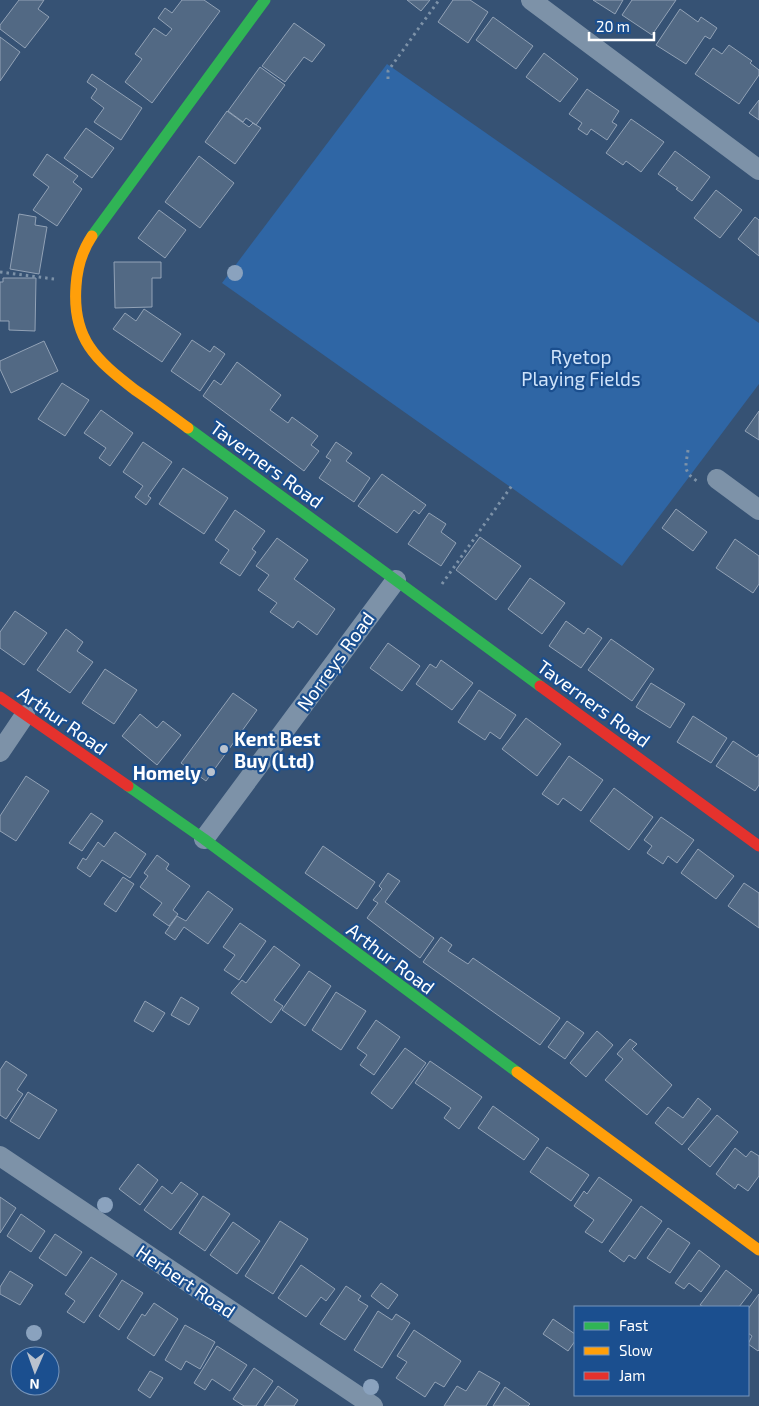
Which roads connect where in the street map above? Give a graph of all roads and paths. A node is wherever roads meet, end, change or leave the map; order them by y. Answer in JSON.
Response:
{"nodes":[{"id":1,"x":265,"y":0,"type":"edge"},
{"id":2,"x":439,"y":0,"type":"edge"},
{"id":3,"x":531,"y":0,"type":"edge"},
{"id":4,"x":388,"y":79,"type":"dead end"},
{"id":5,"x":759,"y":170,"type":"edge"},
{"id":6,"x":0,"y":272,"type":"edge"},
{"id":7,"x":76,"y":282,"type":"junction"},
{"id":8,"x":717,"y":479,"type":"dead end"},
{"id":9,"x":513,"y":484,"type":"dead end"},
{"id":10,"x":759,"y":510,"type":"edge"},
{"id":11,"x":396,"y":580,"type":"junction"},
{"id":12,"x":428,"y":602,"type":"junction"},
{"id":13,"x":0,"y":697,"type":"edge"},
{"id":14,"x":25,"y":716,"type":"junction"},
{"id":15,"x":0,"y":752,"type":"edge"},
{"id":16,"x":204,"y":839,"type":"junction"},
{"id":17,"x":759,"y":846,"type":"edge"},
{"id":18,"x":0,"y":1156,"type":"edge"},
{"id":19,"x":759,"y":1250,"type":"edge"},
{"id":20,"x":372,"y":1406,"type":"edge"}],
"edges":[{"from":1,"to":7,"type":"street","name":"Taverners Road"},
{"from":2,"to":4,"type":"path"},
{"from":3,"to":5,"type":"street"},
{"from":6,"to":7,"type":"path"},
{"from":7,"to":11,"type":"street","name":"Taverners Road"},
{"from":8,"to":10,"type":"street"},
{"from":9,"to":12,"type":"path"},
{"from":11,"to":12,"type":"street","name":"Taverners Road"},
{"from":11,"to":16,"type":"street","name":"Norreys Road"},
{"from":12,"to":17,"type":"street","name":"Taverners Road"},
{"from":13,"to":14,"type":"street","name":"Arthur Road"},
{"from":14,"to":15,"type":"street"},
{"from":14,"to":16,"type":"street","name":"Arthur Road"},
{"from":16,"to":19,"type":"street","name":"Arthur Road"},
{"from":18,"to":20,"type":"street","name":"Herbert Road"}]}
